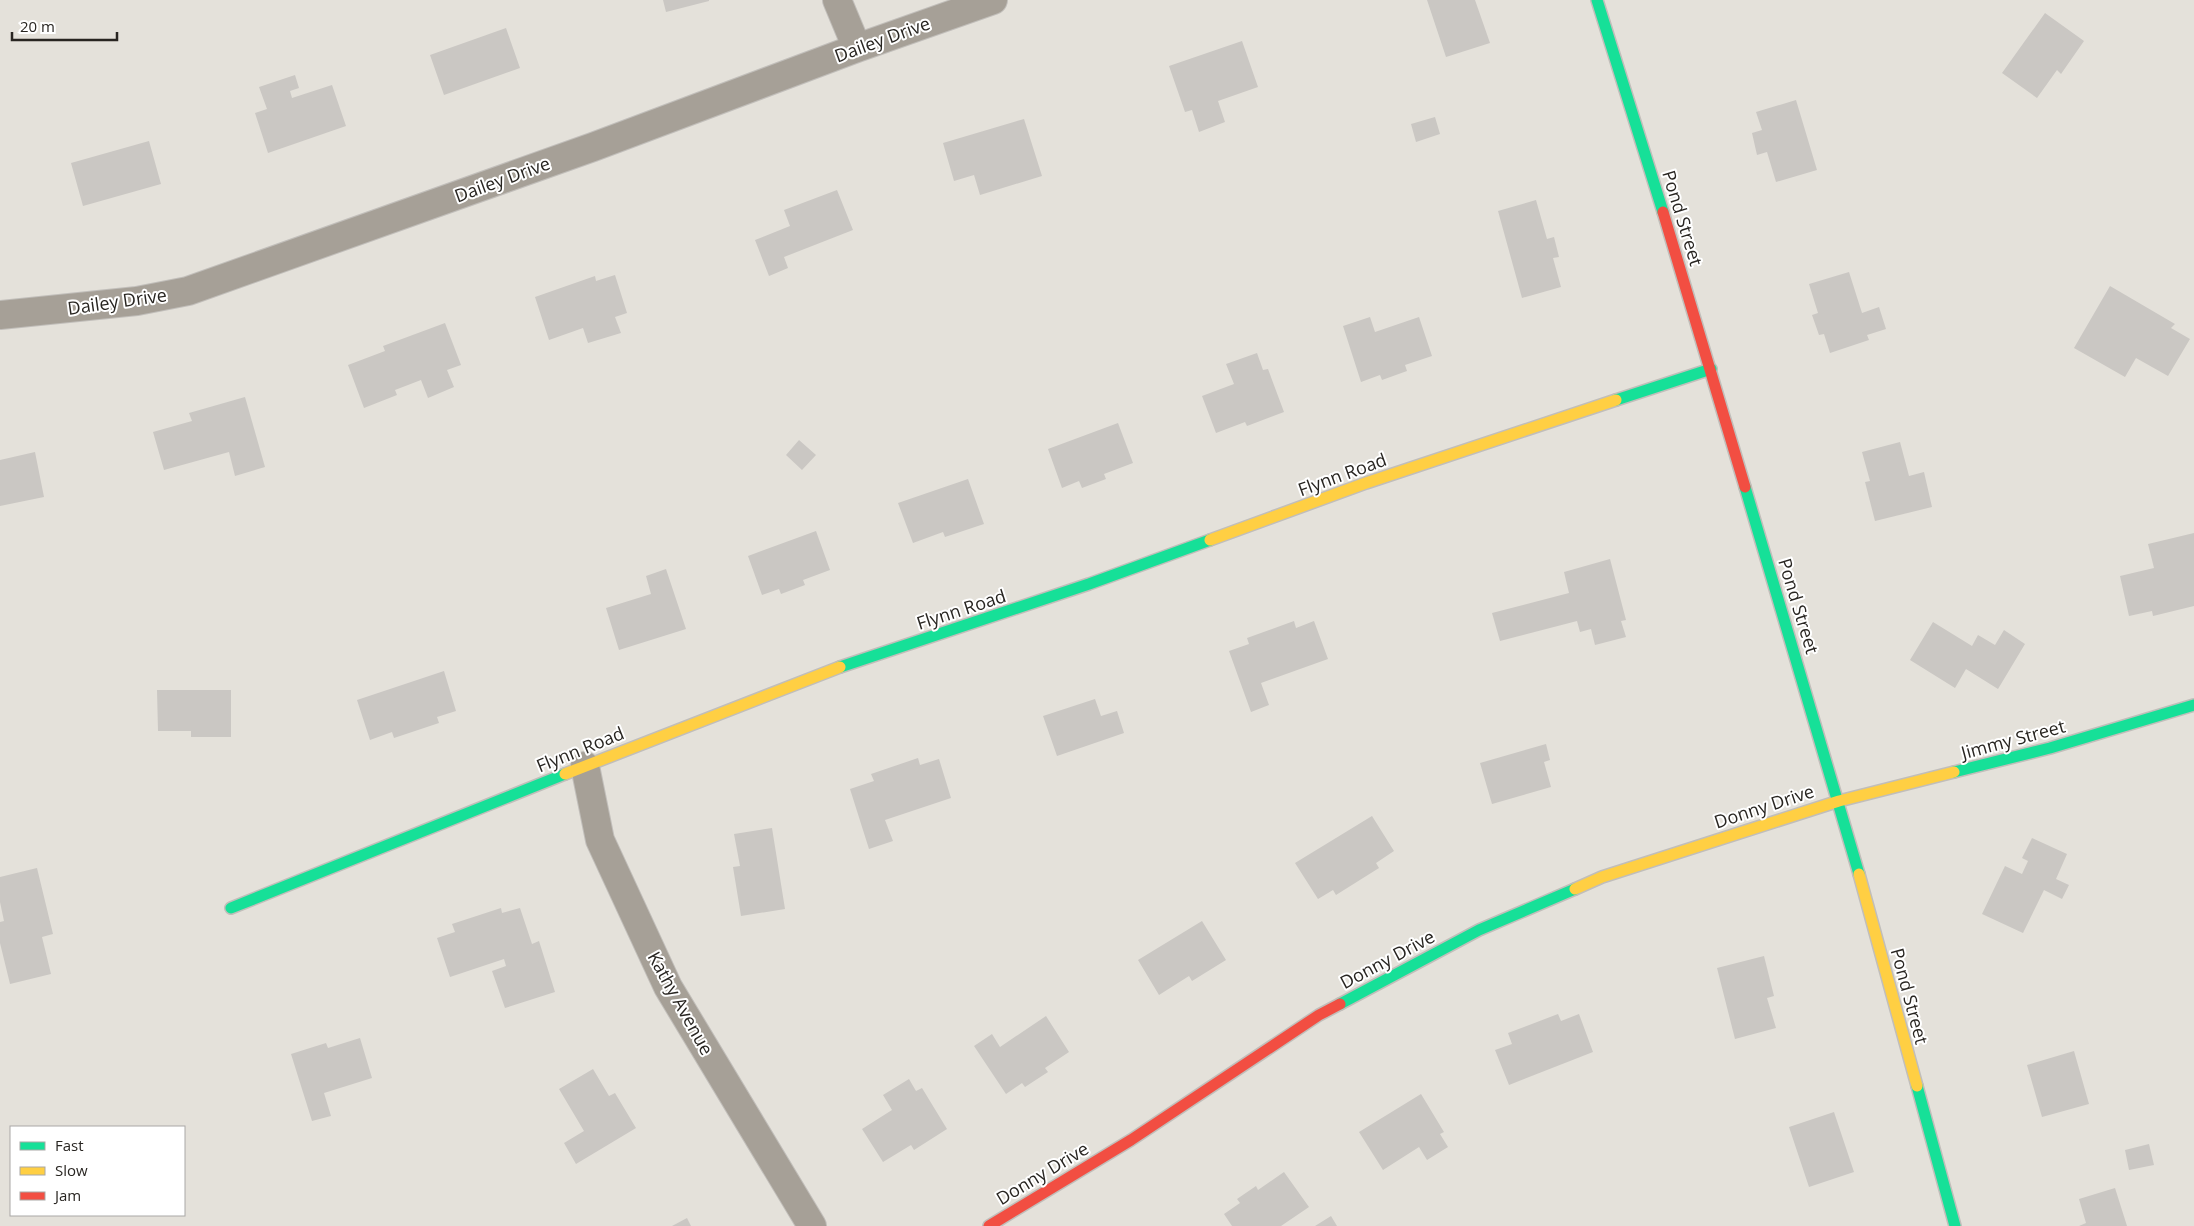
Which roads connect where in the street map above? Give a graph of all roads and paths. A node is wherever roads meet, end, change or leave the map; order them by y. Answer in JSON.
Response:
{"nodes":[{"id":1,"x":837,"y":0,"type":"edge"},
{"id":2,"x":993,"y":0,"type":"edge"},
{"id":3,"x":1597,"y":0,"type":"edge"},
{"id":4,"x":857,"y":48,"type":"junction"},
{"id":5,"x":0,"y":316,"type":"edge"},
{"id":6,"x":1711,"y":369,"type":"junction"},
{"id":7,"x":2194,"y":705,"type":"edge"},
{"id":8,"x":585,"y":766,"type":"junction"},
{"id":9,"x":1839,"y":801,"type":"junction"},
{"id":10,"x":231,"y":908,"type":"dead end"},
{"id":11,"x":812,"y":1226,"type":"edge"},
{"id":12,"x":989,"y":1226,"type":"edge"},
{"id":13,"x":1955,"y":1226,"type":"edge"}],
"edges":[{"from":1,"to":4,"type":"street"},
{"from":2,"to":4,"type":"street","name":"Dailey Drive"},
{"from":3,"to":6,"type":"street","name":"Pond Street"},
{"from":4,"to":5,"type":"street","name":"Dailey Drive"},
{"from":6,"to":8,"type":"street","name":"Flynn Road"},
{"from":6,"to":9,"type":"street","name":"Pond Street"},
{"from":7,"to":9,"type":"street","name":"Jimmy Street"},
{"from":8,"to":10,"type":"street","name":"Flynn Road"},
{"from":8,"to":11,"type":"street","name":"Kathy Avenue"},
{"from":9,"to":12,"type":"street","name":"Donny Drive"},
{"from":9,"to":13,"type":"street","name":"Pond Street"}]}
